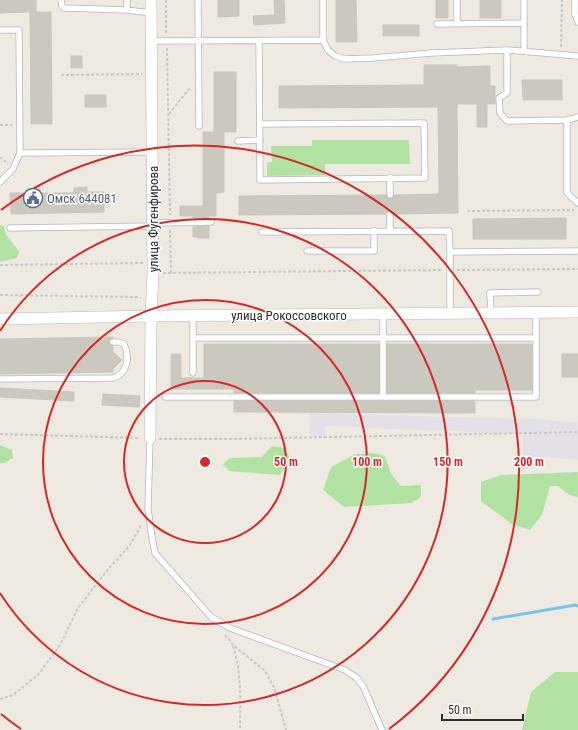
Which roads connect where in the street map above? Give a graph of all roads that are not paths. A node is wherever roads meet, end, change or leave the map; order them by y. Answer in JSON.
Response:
{"nodes":[{"id":1,"x":61,"y":0,"type":"edge"},
{"id":2,"x":127,"y":0,"type":"edge"},
{"id":3,"x":151,"y":0,"type":"edge"},
{"id":4,"x":198,"y":0,"type":"edge"},
{"id":5,"x":323,"y":0,"type":"edge"},
{"id":6,"x":457,"y":0,"type":"edge"},
{"id":7,"x":524,"y":0,"type":"edge"},
{"id":8,"x":575,"y":0,"type":"edge"},
{"id":9,"x":127,"y":10,"type":"junction"},
{"id":10,"x":151,"y":13,"type":"junction"},
{"id":11,"x":578,"y":22,"type":"edge"},
{"id":12,"x":524,"y":23,"type":"junction"},
{"id":13,"x":438,"y":24,"type":"dead end"},
{"id":14,"x":457,"y":24,"type":"junction"},
{"id":15,"x":0,"y":30,"type":"edge"},
{"id":16,"x":323,"y":40,"type":"junction"},
{"id":17,"x":198,"y":41,"type":"junction"},
{"id":18,"x":259,"y":41,"type":"junction"},
{"id":19,"x":151,"y":42,"type":"junction"},
{"id":20,"x":507,"y":50,"type":"junction"},
{"id":21,"x":524,"y":51,"type":"junction"},
{"id":22,"x":578,"y":56,"type":"edge"},
{"id":23,"x":578,"y":117,"type":"edge"},
{"id":24,"x":567,"y":120,"type":"junction"},
{"id":25,"x":260,"y":124,"type":"junction"},
{"id":26,"x":199,"y":126,"type":"dead end"},
{"id":27,"x":238,"y":140,"type":"dead end"},
{"id":28,"x":260,"y":140,"type":"junction"},
{"id":29,"x":152,"y":152,"type":"junction"},
{"id":30,"x":20,"y":153,"type":"junction"},
{"id":31,"x":390,"y":178,"type":"junction"},
{"id":32,"x":0,"y":182,"type":"edge"},
{"id":33,"x":390,"y":195,"type":"dead end"},
{"id":34,"x":578,"y":203,"type":"edge"},
{"id":35,"x":390,"y":214,"type":"dead end"},
{"id":36,"x":211,"y":222,"type":"dead end"},
{"id":37,"x":153,"y":224,"type":"junction"},
{"id":38,"x":10,"y":228,"type":"dead end"},
{"id":39,"x":374,"y":231,"type":"junction"},
{"id":40,"x":390,"y":231,"type":"junction"},
{"id":41,"x":262,"y":232,"type":"dead end"},
{"id":42,"x":578,"y":251,"type":"edge"},
{"id":43,"x":307,"y":252,"type":"dead end"},
{"id":44,"x":450,"y":252,"type":"junction"},
{"id":45,"x":538,"y":292,"type":"dead end"},
{"id":46,"x":536,"y":312,"type":"junction"},
{"id":47,"x":578,"y":312,"type":"edge"},
{"id":48,"x":450,"y":313,"type":"junction"},
{"id":49,"x":490,"y":313,"type":"junction"},
{"id":50,"x":383,"y":314,"type":"junction"},
{"id":51,"x":193,"y":315,"type":"junction"},
{"id":52,"x":151,"y":316,"type":"junction"},
{"id":53,"x":0,"y":319,"type":"edge"},
{"id":54,"x":193,"y":338,"type":"junction"},
{"id":55,"x":383,"y":338,"type":"junction"},
{"id":56,"x":536,"y":338,"type":"junction"},
{"id":57,"x":113,"y":342,"type":"dead end"},
{"id":58,"x":193,"y":373,"type":"dead end"},
{"id":59,"x":0,"y":380,"type":"edge"},
{"id":60,"x":165,"y":397,"type":"dead end"},
{"id":61,"x":383,"y":397,"type":"junction"},
{"id":62,"x":150,"y":438,"type":"joint"},
{"id":63,"x":382,"y":730,"type":"edge"}],
"edges":[{"from":1,"to":9,"type":"lane"},
{"from":2,"to":9,"type":"lane"},
{"from":3,"to":10,"type":"street","name":"улица Фугенфирова"},
{"from":4,"to":17,"type":"lane"},
{"from":5,"to":16,"type":"lane"},
{"from":6,"to":14,"type":"lane"},
{"from":7,"to":12,"type":"lane"},
{"from":8,"to":11,"type":"lane"},
{"from":9,"to":10,"type":"lane"},
{"from":10,"to":19,"type":"street","name":"улица Фугенфирова"},
{"from":12,"to":14,"type":"lane"},
{"from":12,"to":21,"type":"lane"},
{"from":13,"to":14,"type":"lane"},
{"from":15,"to":30,"type":"lane"},
{"from":16,"to":18,"type":"lane"},
{"from":16,"to":20,"type":"lane"},
{"from":17,"to":18,"type":"lane"},
{"from":17,"to":19,"type":"lane"},
{"from":17,"to":26,"type":"lane"},
{"from":18,"to":25,"type":"lane"},
{"from":19,"to":29,"type":"street","name":"улица Фугенфирова"},
{"from":20,"to":21,"type":"lane"},
{"from":20,"to":24,"type":"lane"},
{"from":21,"to":22,"type":"lane"},
{"from":23,"to":24,"type":"lane"},
{"from":24,"to":34,"type":"lane"},
{"from":25,"to":28,"type":"lane"},
{"from":25,"to":31,"type":"lane"},
{"from":27,"to":28,"type":"lane"},
{"from":28,"to":31,"type":"lane"},
{"from":29,"to":30,"type":"lane"},
{"from":29,"to":37,"type":"street","name":"улица Фугенфирова"},
{"from":30,"to":32,"type":"lane"},
{"from":31,"to":33,"type":"lane"},
{"from":35,"to":40,"type":"lane"},
{"from":36,"to":37,"type":"lane"},
{"from":37,"to":38,"type":"lane"},
{"from":37,"to":52,"type":"street","name":"улица Фугенфирова"},
{"from":39,"to":40,"type":"lane"},
{"from":39,"to":41,"type":"lane"},
{"from":39,"to":43,"type":"lane"},
{"from":40,"to":44,"type":"lane"},
{"from":42,"to":44,"type":"lane"},
{"from":44,"to":48,"type":"lane"},
{"from":45,"to":49,"type":"lane"},
{"from":46,"to":47,"type":"street","name":"улица Рокоссовского"},
{"from":46,"to":49,"type":"street","name":"улица Рокоссовского"},
{"from":46,"to":56,"type":"lane"},
{"from":48,"to":49,"type":"street","name":"улица Рокоссовского"},
{"from":48,"to":50,"type":"street","name":"улица Рокоссовского"},
{"from":50,"to":51,"type":"street","name":"улица Рокоссовского"},
{"from":50,"to":55,"type":"lane"},
{"from":51,"to":52,"type":"street","name":"улица Рокоссовского"},
{"from":51,"to":54,"type":"lane"},
{"from":52,"to":53,"type":"street","name":"улица Рокоссовского"},
{"from":52,"to":62,"type":"street","name":"улица Фугенфирова"},
{"from":54,"to":55,"type":"lane"},
{"from":54,"to":58,"type":"lane"},
{"from":55,"to":56,"type":"lane"},
{"from":55,"to":61,"type":"lane"},
{"from":56,"to":61,"type":"lane"},
{"from":57,"to":59,"type":"lane"},
{"from":60,"to":61,"type":"lane"},
{"from":62,"to":63,"type":"lane"}]}
